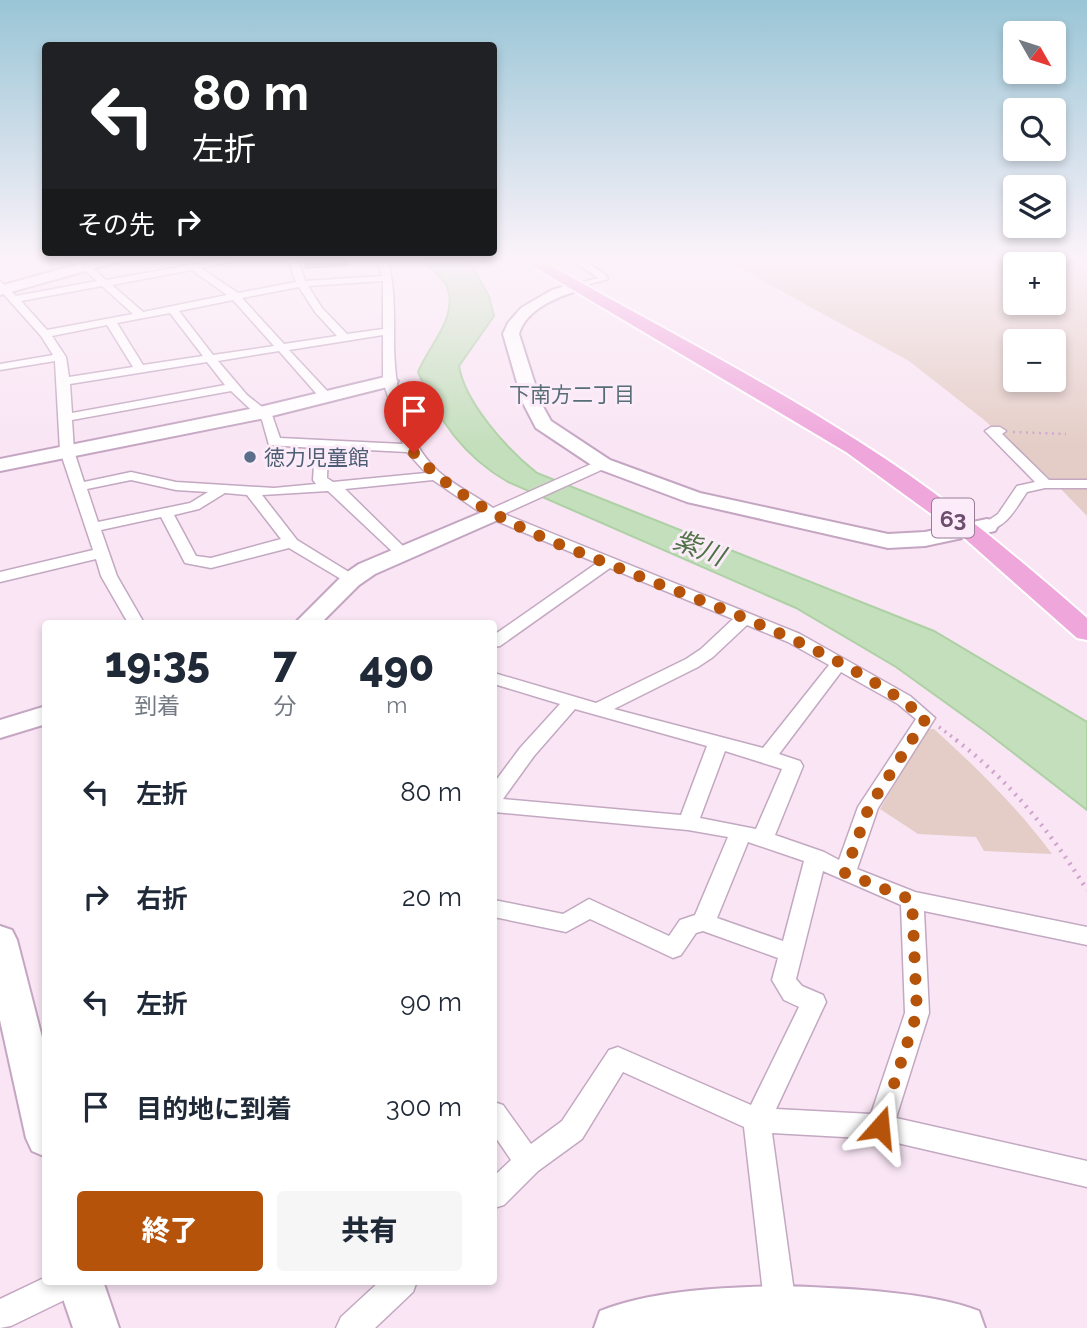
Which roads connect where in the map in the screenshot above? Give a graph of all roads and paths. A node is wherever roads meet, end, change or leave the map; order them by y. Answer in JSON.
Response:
{"nodes":[{"id":1,"x":33,"y":321,"type":"edge"},
{"id":2,"x":110,"y":321,"type":"joint"},
{"id":3,"x":182,"y":321,"type":"edge"},
{"id":4,"x":257,"y":321,"type":"edge"},
{"id":5,"x":328,"y":321,"type":"edge"},
{"id":6,"x":390,"y":321,"type":"edge"},
{"id":7,"x":518,"y":321,"type":"edge"},
{"id":8,"x":635,"y":321,"type":"edge"},
{"id":9,"x":390,"y":331,"type":"junction"},
{"id":10,"x":45,"y":334,"type":"junction"},
{"id":11,"x":344,"y":337,"type":"junction"},
{"id":12,"x":280,"y":347,"type":"junction"},
{"id":13,"x":60,"y":357,"type":"junction"},
{"id":14,"x":212,"y":358,"type":"junction"},
{"id":15,"x":0,"y":367,"type":"edge"},
{"id":16,"x":140,"y":369,"type":"junction"},
{"id":17,"x":64,"y":381,"type":"junction"},
{"id":18,"x":389,"y":381,"type":"junction"},
{"id":19,"x":235,"y":387,"type":"junction"},
{"id":20,"x":326,"y":397,"type":"junction"},
{"id":21,"x":260,"y":414,"type":"junction"},
{"id":22,"x":65,"y":418,"type":"junction"},
{"id":23,"x":1000,"y":431,"type":"joint"},
{"id":24,"x":1066,"y":435,"type":"dead end"},
{"id":25,"x":321,"y":446,"type":"junction"},
{"id":26,"x":411,"y":448,"type":"junction"},
{"id":27,"x":67,"y":451,"type":"junction"},
{"id":28,"x":0,"y":465,"type":"edge"},
{"id":29,"x":595,"y":467,"type":"junction"},
{"id":30,"x":436,"y":476,"type":"junction"},
{"id":31,"x":1045,"y":484,"type":"junction"},
{"id":32,"x":1087,"y":484,"type":"edge"},
{"id":33,"x":329,"y":485,"type":"junction"},
{"id":34,"x":79,"y":487,"type":"junction"},
{"id":35,"x":220,"y":491,"type":"junction"},
{"id":36,"x":252,"y":492,"type":"junction"},
{"id":37,"x":500,"y":510,"type":"junction"},
{"id":38,"x":165,"y":512,"type":"junction"},
{"id":39,"x":93,"y":527,"type":"junction"},
{"id":40,"x":978,"y":528,"type":"junction"},
{"id":41,"x":292,"y":543,"type":"junction"},
{"id":42,"x":401,"y":552,"type":"junction"},
{"id":43,"x":102,"y":553,"type":"junction"},
{"id":44,"x":607,"y":563,"type":"junction"},
{"id":45,"x":0,"y":577,"type":"edge"},
{"id":46,"x":351,"y":580,"type":"junction"},
{"id":47,"x":1087,"y":607,"type":"edge"},
{"id":48,"x":744,"y":618,"type":"junction"},
{"id":49,"x":134,"y":620,"type":"edge"},
{"id":50,"x":310,"y":620,"type":"edge"},
{"id":51,"x":1087,"y":632,"type":"edge"},
{"id":52,"x":497,"y":640,"type":"edge"},
{"id":53,"x":840,"y":663,"type":"junction"},
{"id":54,"x":497,"y":683,"type":"edge"},
{"id":55,"x":572,"y":702,"type":"junction"},
{"id":56,"x":597,"y":710,"type":"junction"},
{"id":57,"x":42,"y":716,"type":"edge"},
{"id":58,"x":926,"y":718,"type":"junction"},
{"id":59,"x":0,"y":729,"type":"edge"},
{"id":60,"x":718,"y":743,"type":"junction"},
{"id":61,"x":767,"y":756,"type":"junction"},
{"id":62,"x":497,"y":793,"type":"edge"},
{"id":63,"x":497,"y":805,"type":"edge"},
{"id":64,"x":688,"y":823,"type":"junction"},
{"id":65,"x":741,"y":832,"type":"junction"},
{"id":66,"x":763,"y":838,"type":"junction"},
{"id":67,"x":816,"y":857,"type":"junction"},
{"id":68,"x":845,"y":873,"type":"junction"},
{"id":69,"x":1087,"y":890,"type":"edge"},
{"id":70,"x":912,"y":900,"type":"junction"},
{"id":71,"x":497,"y":910,"type":"edge"},
{"id":72,"x":704,"y":922,"type":"junction"},
{"id":73,"x":1087,"y":936,"type":"edge"},
{"id":74,"x":1,"y":947,"type":"edge"},
{"id":75,"x":791,"y":953,"type":"junction"},
{"id":76,"x":497,"y":1118,"type":"edge"},
{"id":77,"x":42,"y":1121,"type":"edge"},
{"id":78,"x":757,"y":1121,"type":"junction"},
{"id":79,"x":880,"y":1127,"type":"junction"},
{"id":80,"x":528,"y":1163,"type":"junction"},
{"id":81,"x":1087,"y":1174,"type":"edge"},
{"id":82,"x":497,"y":1192,"type":"edge"},
{"id":83,"x":61,"y":1285,"type":"edge"},
{"id":84,"x":81,"y":1285,"type":"edge"},
{"id":85,"x":398,"y":1285,"type":"edge"},
{"id":86,"x":0,"y":1315,"type":"edge"},
{"id":87,"x":782,"y":1319,"type":"edge"},
{"id":88,"x":96,"y":1328,"type":"edge"},
{"id":89,"x":352,"y":1328,"type":"edge"},
{"id":90,"x":617,"y":1328,"type":"edge"},
{"id":91,"x":962,"y":1328,"type":"edge"}],
"edges":[{"from":1,"to":10,"type":"street"},
{"from":2,"to":10,"type":"street"},
{"from":2,"to":16,"type":"street"},
{"from":3,"to":14,"type":"street"},
{"from":4,"to":12,"type":"street"},
{"from":5,"to":11,"type":"street"},
{"from":6,"to":9,"type":"street"},
{"from":7,"to":29,"type":"street"},
{"from":8,"to":40,"type":"main road","number":"63"},
{"from":9,"to":11,"type":"street"},
{"from":9,"to":18,"type":"street"},
{"from":10,"to":13,"type":"street"},
{"from":11,"to":12,"type":"street"},
{"from":12,"to":14,"type":"street"},
{"from":12,"to":20,"type":"street"},
{"from":13,"to":15,"type":"street"},
{"from":13,"to":17,"type":"street"},
{"from":14,"to":16,"type":"street"},
{"from":14,"to":19,"type":"street"},
{"from":16,"to":17,"type":"street"},
{"from":17,"to":22,"type":"street"},
{"from":18,"to":20,"type":"street"},
{"from":18,"to":26,"type":"street"},
{"from":19,"to":21,"type":"street"},
{"from":19,"to":22,"type":"street"},
{"from":20,"to":21,"type":"street"},
{"from":21,"to":25,"type":"street"},
{"from":21,"to":27,"type":"street"},
{"from":22,"to":27,"type":"street"},
{"from":23,"to":24,"type":"path"},
{"from":23,"to":31,"type":"street"},
{"from":25,"to":26,"type":"street"},
{"from":25,"to":33,"type":"street"},
{"from":26,"to":30,"type":"street"},
{"from":27,"to":28,"type":"street"},
{"from":27,"to":34,"type":"street"},
{"from":29,"to":37,"type":"street"},
{"from":29,"to":40,"type":"street"},
{"from":30,"to":33,"type":"street"},
{"from":30,"to":37,"type":"street"},
{"from":31,"to":32,"type":"street"},
{"from":31,"to":40,"type":"street"},
{"from":33,"to":36,"type":"street"},
{"from":33,"to":42,"type":"street"},
{"from":34,"to":35,"type":"street"},
{"from":34,"to":39,"type":"street"},
{"from":35,"to":36,"type":"street"},
{"from":35,"to":38,"type":"street"},
{"from":36,"to":41,"type":"street"},
{"from":37,"to":42,"type":"street"},
{"from":37,"to":44,"type":"street"},
{"from":38,"to":39,"type":"street"},
{"from":38,"to":41,"type":"street"},
{"from":39,"to":43,"type":"street"},
{"from":40,"to":47,"type":"main road","number":"63"},
{"from":40,"to":51,"type":"main road","number":"63"},
{"from":41,"to":46,"type":"street"},
{"from":42,"to":46,"type":"street"},
{"from":43,"to":45,"type":"street"},
{"from":43,"to":49,"type":"street"},
{"from":44,"to":48,"type":"street"},
{"from":44,"to":52,"type":"street"},
{"from":46,"to":50,"type":"street"},
{"from":48,"to":53,"type":"street"},
{"from":48,"to":56,"type":"street"},
{"from":53,"to":58,"type":"street"},
{"from":53,"to":61,"type":"street"},
{"from":54,"to":55,"type":"street"},
{"from":55,"to":56,"type":"street"},
{"from":55,"to":62,"type":"street"},
{"from":56,"to":60,"type":"street"},
{"from":57,"to":59,"type":"street"},
{"from":58,"to":68,"type":"street"},
{"from":58,"to":69,"type":"path"},
{"from":60,"to":61,"type":"street"},
{"from":60,"to":64,"type":"street"},
{"from":61,"to":66,"type":"street"},
{"from":63,"to":64,"type":"street"},
{"from":64,"to":65,"type":"street"},
{"from":65,"to":66,"type":"street"},
{"from":65,"to":72,"type":"street"},
{"from":66,"to":67,"type":"street"},
{"from":67,"to":68,"type":"street"},
{"from":67,"to":75,"type":"street"},
{"from":68,"to":70,"type":"street"},
{"from":70,"to":73,"type":"street"},
{"from":70,"to":79,"type":"street"},
{"from":71,"to":72,"type":"street"},
{"from":72,"to":75,"type":"street"},
{"from":74,"to":77,"type":"street"},
{"from":75,"to":78,"type":"street"},
{"from":76,"to":80,"type":"street"},
{"from":78,"to":79,"type":"street"},
{"from":78,"to":80,"type":"street"},
{"from":78,"to":87,"type":"street"},
{"from":79,"to":81,"type":"street"},
{"from":80,"to":82,"type":"street"},
{"from":83,"to":86,"type":"street"},
{"from":84,"to":88,"type":"street"},
{"from":85,"to":89,"type":"street"},
{"from":87,"to":90,"type":"street"},
{"from":87,"to":91,"type":"street"}]}
